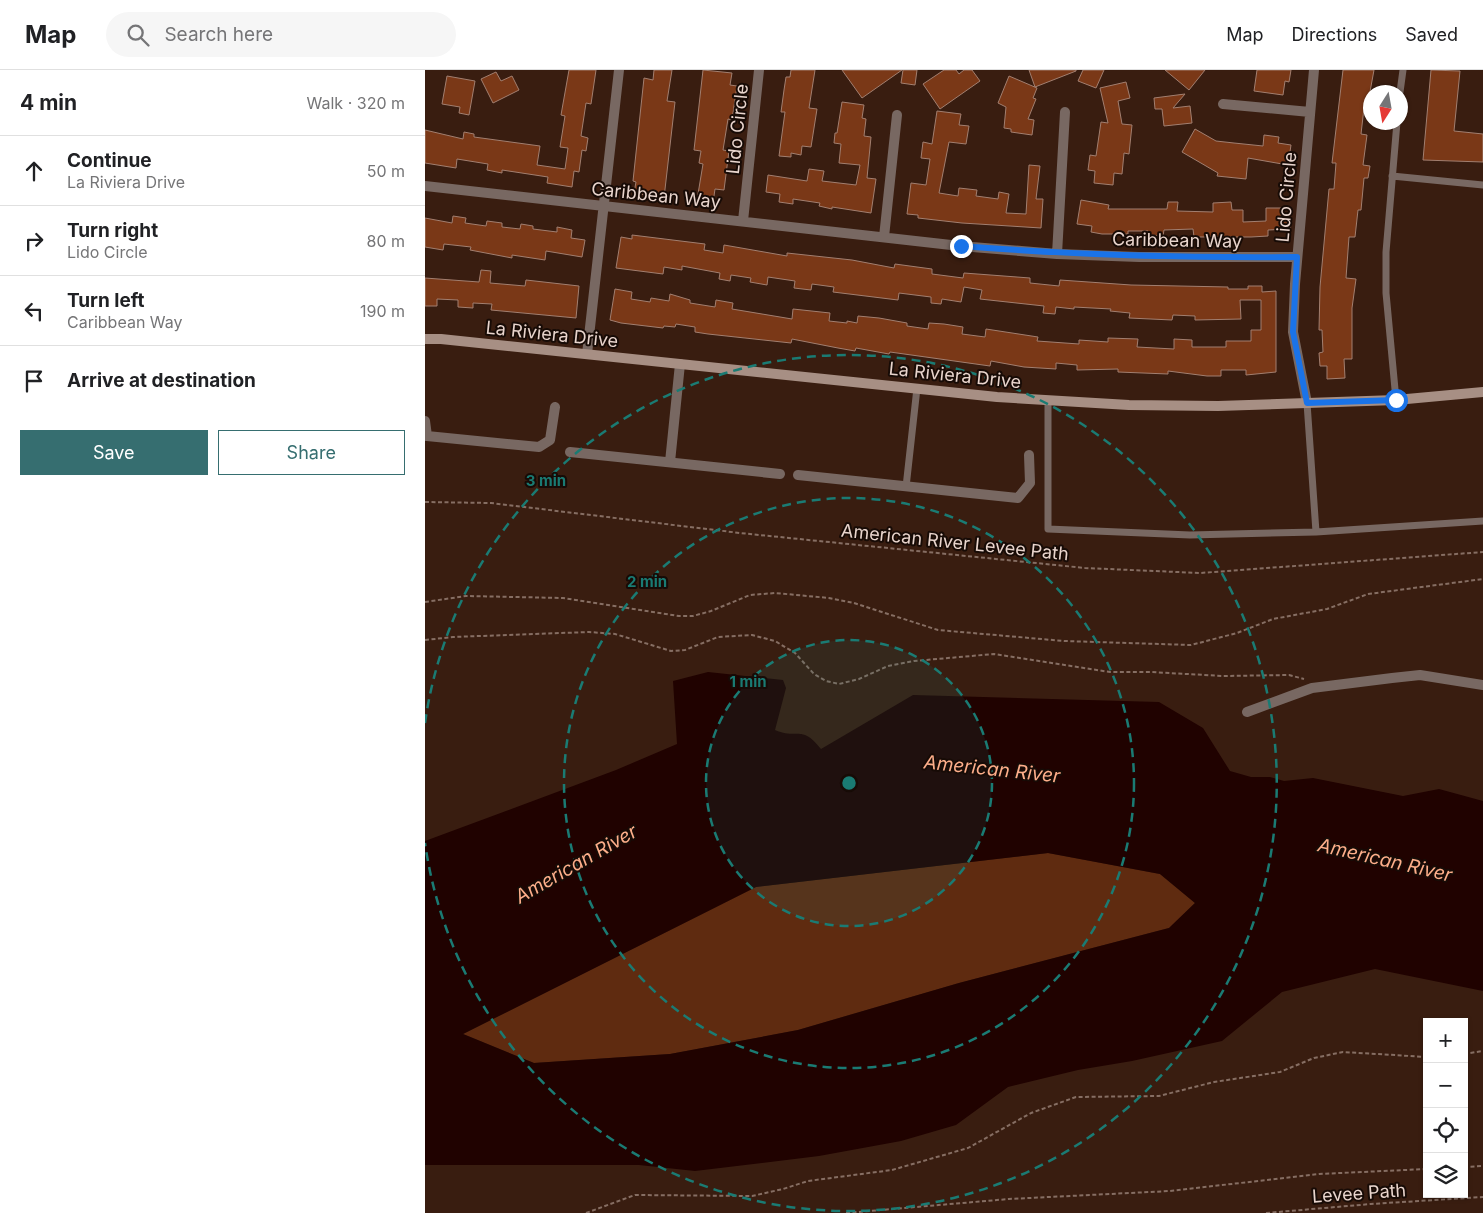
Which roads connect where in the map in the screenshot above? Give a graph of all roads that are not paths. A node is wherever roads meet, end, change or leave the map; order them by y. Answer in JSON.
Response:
{"nodes":[{"id":1,"x":619,"y":70,"type":"edge"},
{"id":2,"x":759,"y":70,"type":"edge"},
{"id":3,"x":1314,"y":70,"type":"edge"},
{"id":4,"x":1403,"y":70,"type":"edge"},
{"id":5,"x":1401,"y":85,"type":"edge"},
{"id":6,"x":1223,"y":104,"type":"dead end"},
{"id":7,"x":1065,"y":112,"type":"dead end"},
{"id":8,"x":1310,"y":112,"type":"junction"},
{"id":9,"x":897,"y":115,"type":"dead end"},
{"id":10,"x":1396,"y":130,"type":"edge"},
{"id":11,"x":1392,"y":176,"type":"junction"},
{"id":12,"x":1483,"y":185,"type":"edge"},
{"id":13,"x":425,"y":186,"type":"edge"},
{"id":14,"x":604,"y":206,"type":"junction"},
{"id":15,"x":743,"y":221,"type":"junction"},
{"id":16,"x":884,"y":237,"type":"junction"},
{"id":17,"x":1057,"y":254,"type":"junction"},
{"id":18,"x":1297,"y":257,"type":"junction"},
{"id":19,"x":425,"y":339,"type":"edge"},
{"id":20,"x":587,"y":354,"type":"junction"},
{"id":21,"x":680,"y":364,"type":"junction"},
{"id":22,"x":917,"y":388,"type":"junction"},
{"id":23,"x":1483,"y":392,"type":"edge"},
{"id":24,"x":1048,"y":400,"type":"junction"},
{"id":25,"x":1396,"y":400,"type":"junction"},
{"id":26,"x":1307,"y":403,"type":"junction"},
{"id":27,"x":555,"y":407,"type":"dead end"},
{"id":28,"x":425,"y":421,"type":"edge"},
{"id":29,"x":426,"y":436,"type":"edge"},
{"id":30,"x":570,"y":452,"type":"dead end"},
{"id":31,"x":1029,"y":455,"type":"dead end"},
{"id":32,"x":669,"y":462,"type":"junction"},
{"id":33,"x":779,"y":474,"type":"dead end"},
{"id":34,"x":798,"y":475,"type":"dead end"},
{"id":35,"x":906,"y":486,"type":"junction"},
{"id":36,"x":1483,"y":521,"type":"edge"},
{"id":37,"x":1316,"y":532,"type":"junction"},
{"id":38,"x":1483,"y":685,"type":"edge"},
{"id":39,"x":1247,"y":712,"type":"dead end"}],
"edges":[{"from":1,"to":14,"type":"street"},
{"from":2,"to":15,"type":"street","name":"Lido Circle"},
{"from":3,"to":8,"type":"street","name":"Lido Circle"},
{"from":4,"to":5,"type":"lane"},
{"from":6,"to":8,"type":"street"},
{"from":7,"to":17,"type":"street"},
{"from":8,"to":18,"type":"street","name":"Lido Circle"},
{"from":9,"to":16,"type":"street"},
{"from":10,"to":11,"type":"lane"},
{"from":11,"to":12,"type":"lane"},
{"from":11,"to":25,"type":"lane"},
{"from":13,"to":14,"type":"street","name":"Caribbean Way"},
{"from":14,"to":15,"type":"street","name":"Caribbean Way"},
{"from":14,"to":20,"type":"street"},
{"from":15,"to":16,"type":"street","name":"Caribbean Way"},
{"from":16,"to":17,"type":"street","name":"Caribbean Way"},
{"from":17,"to":18,"type":"street","name":"Caribbean Way"},
{"from":18,"to":26,"type":"street","name":"Lido Circle"},
{"from":19,"to":20,"type":"street","name":"La Riviera Drive"},
{"from":20,"to":21,"type":"street","name":"La Riviera Drive"},
{"from":21,"to":22,"type":"street","name":"La Riviera Drive"},
{"from":21,"to":32,"type":"street"},
{"from":22,"to":24,"type":"street","name":"La Riviera Drive"},
{"from":22,"to":35,"type":"lane"},
{"from":23,"to":25,"type":"street","name":"La Riviera Drive"},
{"from":24,"to":26,"type":"street","name":"La Riviera Drive"},
{"from":24,"to":37,"type":"lane"},
{"from":25,"to":26,"type":"street","name":"La Riviera Drive"},
{"from":26,"to":37,"type":"lane"},
{"from":27,"to":29,"type":"street"},
{"from":28,"to":29,"type":"street"},
{"from":30,"to":32,"type":"street"},
{"from":31,"to":35,"type":"street"},
{"from":32,"to":33,"type":"street"},
{"from":34,"to":35,"type":"street"},
{"from":36,"to":37,"type":"lane"},
{"from":38,"to":39,"type":"street"}]}
